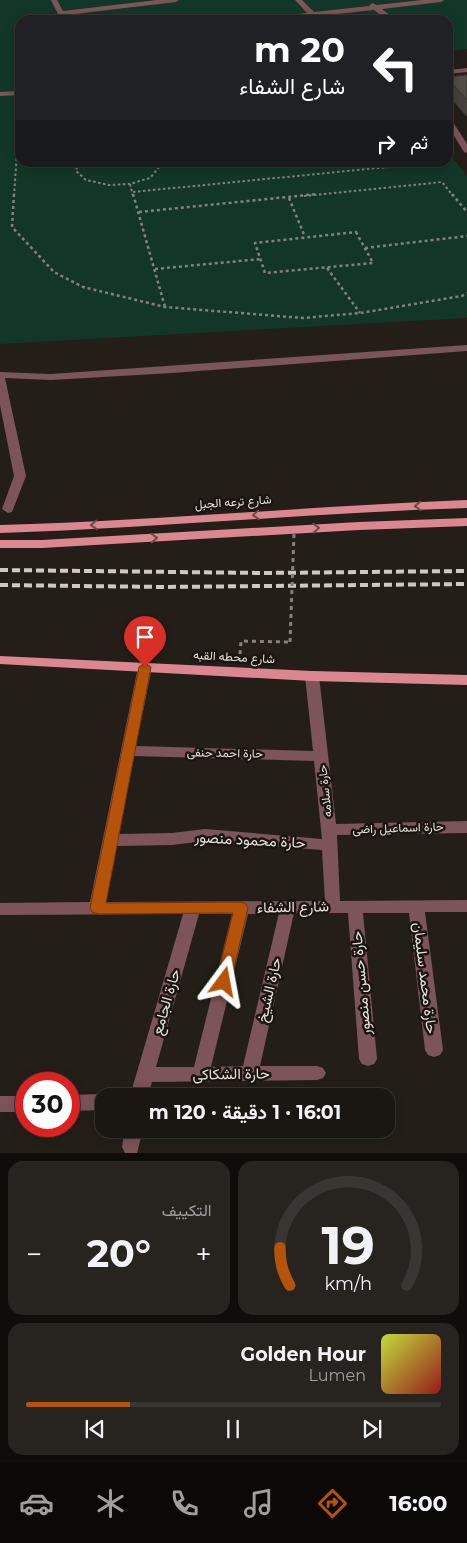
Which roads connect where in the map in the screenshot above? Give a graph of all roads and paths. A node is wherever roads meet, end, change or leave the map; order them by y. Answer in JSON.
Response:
{"nodes":[{"id":1,"x":54,"y":0,"type":"edge"},
{"id":2,"x":176,"y":0,"type":"edge"},
{"id":3,"x":298,"y":0,"type":"edge"},
{"id":4,"x":366,"y":0,"type":"edge"},
{"id":5,"x":441,"y":0,"type":"edge"},
{"id":6,"x":376,"y":7,"type":"junction"},
{"id":7,"x":312,"y":14,"type":"junction"},
{"id":8,"x":62,"y":15,"type":"edge"},
{"id":9,"x":76,"y":15,"type":"edge"},
{"id":10,"x":304,"y":15,"type":"edge"},
{"id":11,"x":386,"y":15,"type":"edge"},
{"id":12,"x":467,"y":70,"type":"edge"},
{"id":13,"x":453,"y":71,"type":"edge"},
{"id":14,"x":15,"y":93,"type":"edge"},
{"id":15,"x":0,"y":94,"type":"edge"},
{"id":16,"x":453,"y":129,"type":"edge"},
{"id":17,"x":467,"y":150,"type":"edge"},
{"id":18,"x":16,"y":167,"type":"edge"},
{"id":19,"x":77,"y":167,"type":"edge"},
{"id":20,"x":159,"y":167,"type":"edge"},
{"id":21,"x":386,"y":167,"type":"edge"},
{"id":22,"x":130,"y":184,"type":"junction"},
{"id":23,"x":133,"y":192,"type":"junction"},
{"id":24,"x":289,"y":198,"type":"junction"},
{"id":25,"x":139,"y":212,"type":"junction"},
{"id":26,"x":467,"y":212,"type":"edge"},
{"id":27,"x":467,"y":236,"type":"edge"},
{"id":28,"x":305,"y":237,"type":"junction"},
{"id":29,"x":365,"y":248,"type":"junction"},
{"id":30,"x":261,"y":260,"type":"junction"},
{"id":31,"x":327,"y":267,"type":"junction"},
{"id":32,"x":155,"y":269,"type":"junction"},
{"id":33,"x":467,"y":293,"type":"edge"},
{"id":34,"x":165,"y":308,"type":"junction"},
{"id":35,"x":360,"y":313,"type":"junction"},
{"id":36,"x":467,"y":348,"type":"edge"},
{"id":37,"x":0,"y":376,"type":"edge"},
{"id":38,"x":467,"y":504,"type":"edge"},
{"id":39,"x":8,"y":509,"type":"dead end"},
{"id":40,"x":467,"y":522,"type":"edge"},
{"id":41,"x":0,"y":529,"type":"edge"},
{"id":42,"x":294,"y":534,"type":"dead end"},
{"id":43,"x":0,"y":544,"type":"edge"},
{"id":44,"x":242,"y":640,"type":"dead end"},
{"id":45,"x":0,"y":660,"type":"edge"},
{"id":46,"x":145,"y":667,"type":"junction"},
{"id":47,"x":312,"y":676,"type":"junction"},
{"id":48,"x":467,"y":680,"type":"edge"},
{"id":49,"x":130,"y":751,"type":"junction"},
{"id":50,"x":321,"y":756,"type":"junction"},
{"id":51,"x":467,"y":826,"type":"edge"},
{"id":52,"x":329,"y":838,"type":"junction"},
{"id":53,"x":111,"y":840,"type":"junction"},
{"id":54,"x":416,"y":906,"type":"junction"},
{"id":55,"x":467,"y":906,"type":"edge"},
{"id":56,"x":288,"y":907,"type":"junction"},
{"id":57,"x":333,"y":907,"type":"junction"},
{"id":58,"x":354,"y":907,"type":"junction"},
{"id":59,"x":98,"y":908,"type":"junction"},
{"id":60,"x":192,"y":908,"type":"junction"},
{"id":61,"x":241,"y":908,"type":"junction"},
{"id":62,"x":0,"y":909,"type":"edge"},
{"id":63,"x":434,"y":1050,"type":"dead end"},
{"id":64,"x":368,"y":1059,"type":"dead end"},
{"id":65,"x":317,"y":1073,"type":"dead end"},
{"id":66,"x":201,"y":1074,"type":"junction"},
{"id":67,"x":250,"y":1074,"type":"junction"},
{"id":68,"x":144,"y":1075,"type":"junction"},
{"id":69,"x":141,"y":1088,"type":"edge"},
{"id":70,"x":95,"y":1102,"type":"edge"},
{"id":71,"x":80,"y":1103,"type":"edge"},
{"id":72,"x":0,"y":1104,"type":"edge"},
{"id":73,"x":15,"y":1104,"type":"edge"},
{"id":74,"x":133,"y":1138,"type":"edge"},
{"id":75,"x":132,"y":1147,"type":"dead end"}],
"edges":[{"from":1,"to":8,"type":"street"},
{"from":2,"to":9,"type":"street"},
{"from":3,"to":7,"type":"street"},
{"from":4,"to":6,"type":"street"},
{"from":5,"to":6,"type":"street"},
{"from":6,"to":7,"type":"street"},
{"from":6,"to":11,"type":"street"},
{"from":7,"to":10,"type":"street"},
{"from":12,"to":13,"type":"street"},
{"from":14,"to":15,"type":"street"},
{"from":16,"to":17,"type":"street"},
{"from":18,"to":34,"type":"path"},
{"from":19,"to":22,"type":"path"},
{"from":20,"to":22,"type":"path"},
{"from":21,"to":23,"type":"path"},
{"from":22,"to":23,"type":"path"},
{"from":23,"to":25,"type":"path"},
{"from":24,"to":25,"type":"path"},
{"from":24,"to":26,"type":"path"},
{"from":24,"to":28,"type":"path"},
{"from":25,"to":32,"type":"path"},
{"from":27,"to":29,"type":"path"},
{"from":28,"to":29,"type":"path"},
{"from":28,"to":30,"type":"path"},
{"from":29,"to":31,"type":"path"},
{"from":30,"to":31,"type":"path"},
{"from":30,"to":32,"type":"path"},
{"from":31,"to":35,"type":"path"},
{"from":32,"to":34,"type":"path"},
{"from":33,"to":35,"type":"path"},
{"from":34,"to":35,"type":"path"},
{"from":36,"to":37,"type":"street"},
{"from":37,"to":39,"type":"street"},
{"from":38,"to":41,"type":"main road","name":"شارع ترعه الجبل","one_way":true},
{"from":43,"to":40,"type":"main road","one_way":true},
{"from":42,"to":44,"type":"path","bridge":true},
{"from":45,"to":46,"type":"main road","name":"شارع محطه القبه"},
{"from":46,"to":47,"type":"main road","name":"شارع محطه القبه"},
{"from":46,"to":49,"type":"street"},
{"from":47,"to":48,"type":"main road","name":"شارع محطه القبه"},
{"from":47,"to":50,"type":"street","name":"حارة سلامه"},
{"from":49,"to":50,"type":"street","name":"حارة احمد حنفى"},
{"from":49,"to":53,"type":"street"},
{"from":50,"to":52,"type":"street","name":"حارة سلامه"},
{"from":51,"to":52,"type":"street","name":"حارة اسماعيل راضى"},
{"from":52,"to":53,"type":"street","name":"حارة محمود منصور"},
{"from":52,"to":57,"type":"street","name":"حارة سلامه"},
{"from":53,"to":59,"type":"street"},
{"from":54,"to":55,"type":"street","name":"شارع الشفاء"},
{"from":54,"to":58,"type":"street","name":"شارع الشفاء"},
{"from":54,"to":63,"type":"street","name":"حارة محمد سليمان"},
{"from":56,"to":57,"type":"street","name":"شارع الشفاء"},
{"from":56,"to":61,"type":"street","name":"شارع الشفاء"},
{"from":56,"to":67,"type":"street","name":"حارة الشيخ"},
{"from":57,"to":58,"type":"street","name":"شارع الشفاء"},
{"from":58,"to":64,"type":"street","name":"حارة حسن منصور"},
{"from":59,"to":60,"type":"street","name":"شارع الشفاء"},
{"from":59,"to":62,"type":"street","name":"شارع الشفاء"},
{"from":60,"to":61,"type":"street","name":"شارع الشفاء"},
{"from":60,"to":68,"type":"street","name":"حارة الجامع"},
{"from":61,"to":66,"type":"street"},
{"from":65,"to":67,"type":"street","name":"حارة الشكاكى"},
{"from":66,"to":67,"type":"street","name":"حارة الشكاكى"},
{"from":66,"to":68,"type":"street","name":"حارة الشكاكى"},
{"from":68,"to":69,"type":"street","name":"حارة الجامع"},
{"from":70,"to":71,"type":"street"},
{"from":72,"to":73,"type":"street"},
{"from":74,"to":75,"type":"street"}]}
